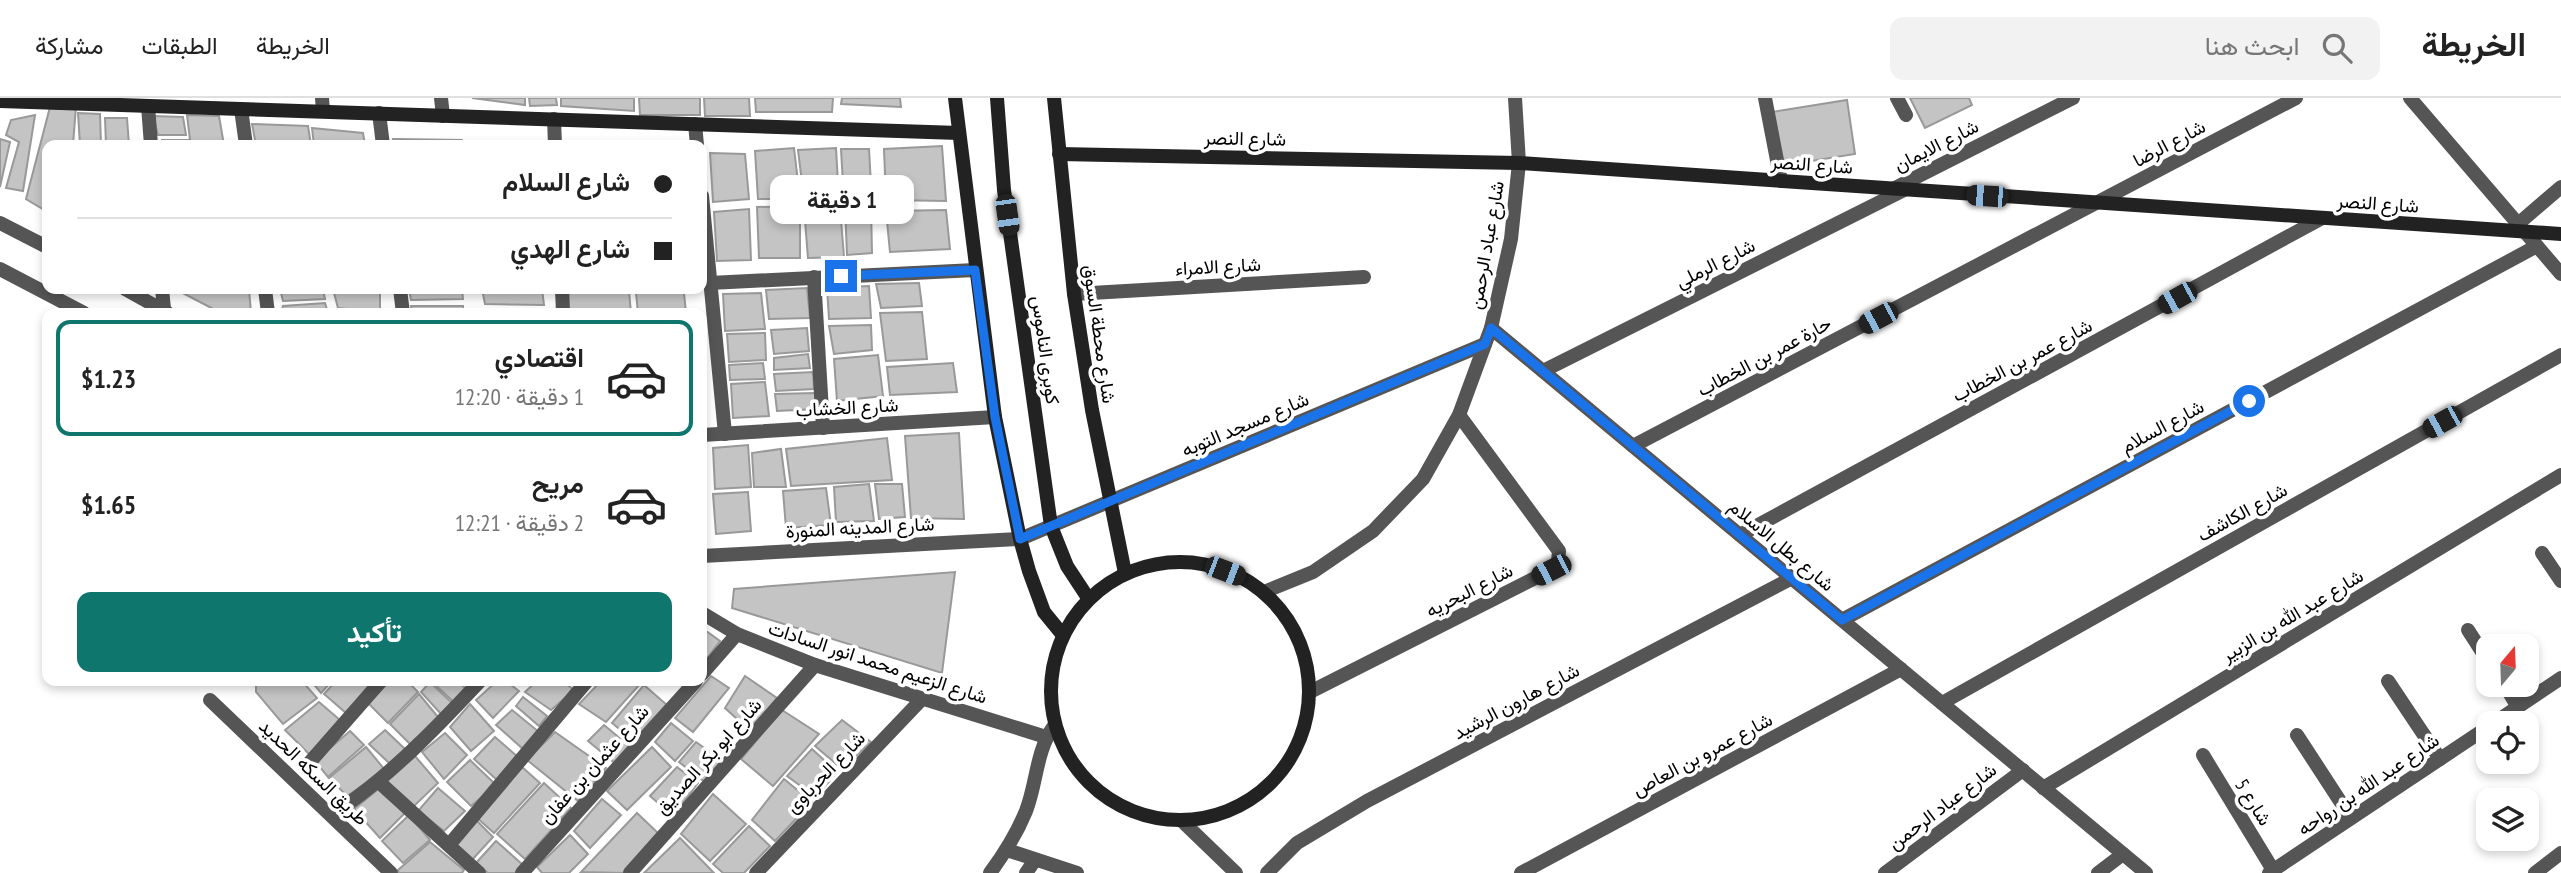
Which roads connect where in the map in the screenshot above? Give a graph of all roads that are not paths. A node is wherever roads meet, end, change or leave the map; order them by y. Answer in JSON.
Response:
{"nodes":[{"id":1,"x":441,"y":98,"type":"edge"},
{"id":2,"x":955,"y":98,"type":"edge"},
{"id":3,"x":997,"y":98,"type":"edge"},
{"id":4,"x":1054,"y":98,"type":"edge"},
{"id":5,"x":1515,"y":98,"type":"edge"},
{"id":6,"x":1765,"y":98,"type":"edge"},
{"id":7,"x":1897,"y":98,"type":"edge"},
{"id":8,"x":2073,"y":98,"type":"edge"},
{"id":9,"x":2296,"y":98,"type":"edge"},
{"id":10,"x":2410,"y":98,"type":"edge"},
{"id":11,"x":0,"y":101,"type":"edge"},
{"id":12,"x":216,"y":103,"type":"edge"},
{"id":13,"x":322,"y":105,"type":"edge"},
{"id":14,"x":148,"y":106,"type":"junction"},
{"id":15,"x":241,"y":109,"type":"junction"},
{"id":16,"x":379,"y":113,"type":"junction"},
{"id":17,"x":1906,"y":115,"type":"dead end"},
{"id":18,"x":443,"y":116,"type":"junction"},
{"id":19,"x":554,"y":119,"type":"junction"},
{"id":20,"x":695,"y":124,"type":"junction"},
{"id":21,"x":959,"y":133,"type":"junction"},
{"id":22,"x":151,"y":140,"type":"edge"},
{"id":23,"x":245,"y":140,"type":"edge"},
{"id":24,"x":382,"y":140,"type":"edge"},
{"id":25,"x":555,"y":140,"type":"edge"},
{"id":26,"x":697,"y":140,"type":"edge"},
{"id":27,"x":1059,"y":154,"type":"junction"},
{"id":28,"x":1519,"y":163,"type":"junction"},
{"id":29,"x":1781,"y":181,"type":"junction"},
{"id":30,"x":2561,"y":187,"type":"edge"},
{"id":31,"x":1898,"y":190,"type":"junction"},
{"id":32,"x":2098,"y":203,"type":"junction"},
{"id":33,"x":2322,"y":218,"type":"junction"},
{"id":34,"x":0,"y":222,"type":"edge"},
{"id":35,"x":2521,"y":228,"type":"junction"},
{"id":36,"x":2561,"y":234,"type":"edge"},
{"id":37,"x":42,"y":244,"type":"edge"},
{"id":38,"x":2537,"y":246,"type":"junction"},
{"id":39,"x":707,"y":250,"type":"edge"},
{"id":40,"x":0,"y":269,"type":"edge"},
{"id":41,"x":975,"y":270,"type":"junction"},
{"id":42,"x":2561,"y":274,"type":"edge"},
{"id":43,"x":814,"y":277,"type":"junction"},
{"id":44,"x":1364,"y":277,"type":"dead end"},
{"id":45,"x":710,"y":283,"type":"junction"},
{"id":46,"x":42,"y":291,"type":"edge"},
{"id":47,"x":48,"y":294,"type":"edge"},
{"id":48,"x":134,"y":294,"type":"edge"},
{"id":49,"x":1074,"y":294,"type":"junction"},
{"id":50,"x":74,"y":308,"type":"edge"},
{"id":51,"x":160,"y":308,"type":"edge"},
{"id":52,"x":1491,"y":328,"type":"junction"},
{"id":53,"x":1485,"y":344,"type":"junction"},
{"id":54,"x":2561,"y":355,"type":"edge"},
{"id":55,"x":1543,"y":371,"type":"junction"},
{"id":56,"x":1459,"y":415,"type":"junction"},
{"id":57,"x":995,"y":417,"type":"junction"},
{"id":58,"x":823,"y":428,"type":"junction"},
{"id":59,"x":725,"y":433,"type":"junction"},
{"id":60,"x":707,"y":435,"type":"edge"},
{"id":61,"x":1633,"y":446,"type":"junction"},
{"id":62,"x":2561,"y":475,"type":"edge"},
{"id":63,"x":1111,"y":501,"type":"junction"},
{"id":64,"x":1051,"y":526,"type":"junction"},
{"id":65,"x":1740,"y":535,"type":"junction"},
{"id":66,"x":1020,"y":539,"type":"junction"},
{"id":67,"x":2542,"y":553,"type":"dead end"},
{"id":68,"x":707,"y":556,"type":"edge"},
{"id":69,"x":1125,"y":573,"type":"junction"},
{"id":70,"x":1792,"y":578,"type":"junction"},
{"id":71,"x":2561,"y":581,"type":"edge"},
{"id":72,"x":1264,"y":592,"type":"junction"},
{"id":73,"x":1088,"y":598,"type":"junction"},
{"id":74,"x":707,"y":615,"type":"edge"},
{"id":75,"x":1842,"y":620,"type":"junction"},
{"id":76,"x":2468,"y":629,"type":"dead end"},
{"id":77,"x":737,"y":634,"type":"junction"},
{"id":78,"x":1062,"y":634,"type":"junction"},
{"id":79,"x":2476,"y":642,"type":"edge"},
{"id":80,"x":815,"y":665,"type":"junction"},
{"id":81,"x":707,"y":668,"type":"edge"},
{"id":82,"x":1901,"y":669,"type":"junction"},
{"id":83,"x":2561,"y":678,"type":"edge"},
{"id":84,"x":2388,"y":681,"type":"dead end"},
{"id":85,"x":377,"y":686,"type":"edge"},
{"id":86,"x":476,"y":686,"type":"edge"},
{"id":87,"x":582,"y":686,"type":"edge"},
{"id":88,"x":691,"y":686,"type":"edge"},
{"id":89,"x":1310,"y":692,"type":"junction"},
{"id":90,"x":2512,"y":697,"type":"edge"},
{"id":91,"x":922,"y":699,"type":"junction"},
{"id":92,"x":210,"y":700,"type":"dead end"},
{"id":93,"x":1942,"y":703,"type":"junction"},
{"id":94,"x":2518,"y":707,"type":"junction"},
{"id":95,"x":2512,"y":711,"type":"edge"},
{"id":96,"x":1050,"y":732,"type":"junction"},
{"id":97,"x":2297,"y":735,"type":"dead end"},
{"id":98,"x":2476,"y":735,"type":"edge"},
{"id":99,"x":2203,"y":755,"type":"dead end"},
{"id":100,"x":2440,"y":759,"type":"junction"},
{"id":101,"x":310,"y":762,"type":"dead end"},
{"id":102,"x":2022,"y":770,"type":"junction"},
{"id":103,"x":379,"y":782,"type":"junction"},
{"id":104,"x":2043,"y":788,"type":"junction"},
{"id":105,"x":345,"y":806,"type":"dead end"},
{"id":106,"x":2351,"y":818,"type":"junction"},
{"id":107,"x":1182,"y":821,"type":"junction"},
{"id":108,"x":449,"y":845,"type":"junction"},
{"id":109,"x":1007,"y":850,"type":"junction"},
{"id":110,"x":2561,"y":853,"type":"edge"},
{"id":111,"x":2123,"y":854,"type":"junction"},
{"id":112,"x":1035,"y":860,"type":"junction"},
{"id":113,"x":2271,"y":871,"type":"edge"},
{"id":114,"x":391,"y":873,"type":"edge"},
{"id":115,"x":479,"y":873,"type":"edge"},
{"id":116,"x":522,"y":873,"type":"edge"},
{"id":117,"x":630,"y":873,"type":"edge"},
{"id":118,"x":756,"y":873,"type":"edge"},
{"id":119,"x":990,"y":873,"type":"edge"},
{"id":120,"x":1026,"y":873,"type":"edge"},
{"id":121,"x":1077,"y":873,"type":"edge"},
{"id":122,"x":1236,"y":873,"type":"edge"},
{"id":123,"x":1267,"y":873,"type":"edge"},
{"id":124,"x":1521,"y":873,"type":"edge"},
{"id":125,"x":1885,"y":873,"type":"edge"},
{"id":126,"x":2098,"y":873,"type":"edge"},
{"id":127,"x":2146,"y":873,"type":"edge"},
{"id":128,"x":2535,"y":873,"type":"edge"}],
"edges":[{"from":1,"to":18,"type":"street"},
{"from":2,"to":21,"type":"street"},
{"from":3,"to":64,"type":"street","name":"كوبرى الناموس"},
{"from":4,"to":27,"type":"street","name":"شارع محطة السوق"},
{"from":5,"to":28,"type":"street","name":"شارع عباد الرحمن"},
{"from":6,"to":29,"type":"street"},
{"from":7,"to":17,"type":"street"},
{"from":8,"to":31,"type":"street","name":"شارع الايمان"},
{"from":9,"to":32,"type":"street","name":"شارع الرضا"},
{"from":10,"to":35,"type":"street"},
{"from":11,"to":14,"type":"street"},
{"from":12,"to":14,"type":"street"},
{"from":12,"to":15,"type":"street"},
{"from":13,"to":15,"type":"street"},
{"from":13,"to":16,"type":"street"},
{"from":14,"to":22,"type":"street"},
{"from":15,"to":23,"type":"street"},
{"from":16,"to":18,"type":"street"},
{"from":16,"to":24,"type":"street"},
{"from":18,"to":19,"type":"street"},
{"from":19,"to":20,"type":"street"},
{"from":19,"to":25,"type":"street"},
{"from":20,"to":21,"type":"street"},
{"from":20,"to":26,"type":"street"},
{"from":21,"to":41,"type":"street"},
{"from":27,"to":28,"type":"street","name":"شارع النصر"},
{"from":27,"to":49,"type":"street","name":"شارع محطة السوق"},
{"from":28,"to":29,"type":"street","name":"شارع النصر"},
{"from":28,"to":52,"type":"street","name":"شارع عباد الرحمن"},
{"from":29,"to":31,"type":"street","name":"شارع النصر"},
{"from":30,"to":35,"type":"street"},
{"from":31,"to":32,"type":"street","name":"شارع النصر"},
{"from":31,"to":55,"type":"street","name":"شارع الرملي"},
{"from":32,"to":33,"type":"street","name":"شارع النصر"},
{"from":32,"to":61,"type":"street","name":"حارة عمر بن الخطاب"},
{"from":33,"to":35,"type":"street","name":"شارع النصر"},
{"from":33,"to":65,"type":"street","name":"شارع عمر بن الخطاب"},
{"from":34,"to":37,"type":"street"},
{"from":35,"to":36,"type":"street","name":"شارع النصر"},
{"from":35,"to":38,"type":"street"},
{"from":38,"to":42,"type":"street"},
{"from":38,"to":75,"type":"street","name":"شارع السلام"},
{"from":39,"to":45,"type":"street"},
{"from":40,"to":46,"type":"street"},
{"from":41,"to":43,"type":"street"},
{"from":41,"to":57,"type":"street"},
{"from":43,"to":45,"type":"street"},
{"from":43,"to":58,"type":"street"},
{"from":44,"to":49,"type":"street","name":"شارع الامراء"},
{"from":45,"to":59,"type":"street"},
{"from":47,"to":50,"type":"street"},
{"from":48,"to":51,"type":"street"},
{"from":49,"to":63,"type":"street","name":"شارع محطة السوق"},
{"from":52,"to":53,"type":"street","name":"شارع عباد الرحمن"},
{"from":52,"to":55,"type":"street","name":"شارع بطل الاسلام"},
{"from":53,"to":56,"type":"street","name":"شارع عباد الرحمن"},
{"from":53,"to":63,"type":"street","name":"شارع مسجد التوبه"},
{"from":54,"to":93,"type":"street","name":"شارع الكاشف"},
{"from":55,"to":61,"type":"street","name":"شارع بطل الاسلام"},
{"from":56,"to":72,"type":"street","name":"شارع عباد الرحمن"},
{"from":56,"to":89,"type":"street","name":"شارع البحريه"},
{"from":57,"to":58,"type":"street","name":"شارع الخشاب"},
{"from":57,"to":66,"type":"street"},
{"from":58,"to":59,"type":"street","name":"شارع الخشاب"},
{"from":59,"to":60,"type":"street","name":"شارع الخشاب"},
{"from":61,"to":65,"type":"street","name":"شارع بطل الاسلام"},
{"from":62,"to":104,"type":"street","name":"شارع عبد الله بن الزبير"},
{"from":63,"to":64,"type":"street","name":"شارع مسجد التوبه"},
{"from":63,"to":69,"type":"street","name":"شارع محطة السوق"},
{"from":64,"to":66,"type":"street","name":"شارع مسجد التوبه"},
{"from":64,"to":73,"type":"street","name":"كوبرى الناموس"},
{"from":65,"to":70,"type":"street","name":"شارع بطل الاسلام"},
{"from":66,"to":68,"type":"street","name":"شارع المدينه المنورة"},
{"from":66,"to":78,"type":"street"},
{"from":67,"to":71,"type":"street"},
{"from":69,"to":72,"type":"street"},
{"from":69,"to":73,"type":"street"},
{"from":70,"to":75,"type":"street","name":"شارع بطل الاسلام"},
{"from":70,"to":123,"type":"street","name":"شارع هارون الرشيد"},
{"from":72,"to":89,"type":"street"},
{"from":73,"to":78,"type":"street"},
{"from":74,"to":77,"type":"street","name":"شارع الزعيم محمد انور السادات"},
{"from":75,"to":82,"type":"street","name":"شارع بطل الاسلام"},
{"from":76,"to":79,"type":"street"},
{"from":77,"to":80,"type":"street","name":"شارع الزعيم محمد انور السادات"},
{"from":77,"to":81,"type":"street"},
{"from":78,"to":96,"type":"street"},
{"from":80,"to":91,"type":"street","name":"شارع الزعيم محمد انور السادات"},
{"from":80,"to":117,"type":"street","name":"شارع ابو بكر الصديق"},
{"from":82,"to":93,"type":"street","name":"شارع بطل الاسلام"},
{"from":82,"to":124,"type":"street","name":"شارع عمرو بن العاص"},
{"from":83,"to":94,"type":"street"},
{"from":84,"to":100,"type":"street"},
{"from":85,"to":101,"type":"street"},
{"from":86,"to":103,"type":"street"},
{"from":87,"to":108,"type":"street"},
{"from":88,"to":116,"type":"street","name":"شارع عثمان بن عفان"},
{"from":89,"to":107,"type":"street"},
{"from":90,"to":94,"type":"street"},
{"from":91,"to":96,"type":"street","name":"شارع الزعيم محمد انور السادات"},
{"from":91,"to":118,"type":"street","name":"شارع الحرباوى"},
{"from":92,"to":114,"type":"street","name":"طريق السكه الحديد"},
{"from":93,"to":102,"type":"street","name":"شارع بطل الاسلام"},
{"from":94,"to":95,"type":"street"},
{"from":96,"to":107,"type":"street"},
{"from":96,"to":109,"type":"street"},
{"from":97,"to":106,"type":"street"},
{"from":98,"to":100,"type":"street","name":"شارع عبد الله بن رواحه"},
{"from":99,"to":113,"type":"street","name":"شارع 5"},
{"from":100,"to":106,"type":"street","name":"شارع عبد الله بن رواحه"},
{"from":102,"to":104,"type":"street","name":"شارع بطل الاسلام"},
{"from":102,"to":125,"type":"street","name":"شارع عباد الرحمن"},
{"from":103,"to":105,"type":"street"},
{"from":103,"to":108,"type":"street"},
{"from":104,"to":111,"type":"street","name":"شارع بطل الاسلام"},
{"from":106,"to":113,"type":"street","name":"شارع عبد الله بن رواحه"},
{"from":107,"to":122,"type":"street"},
{"from":108,"to":115,"type":"street"},
{"from":109,"to":112,"type":"street"},
{"from":109,"to":119,"type":"street"},
{"from":110,"to":128,"type":"street"},
{"from":111,"to":126,"type":"street"},
{"from":111,"to":127,"type":"street","name":"شارع بطل الاسلام"},
{"from":112,"to":120,"type":"street"},
{"from":112,"to":121,"type":"street"}]}
